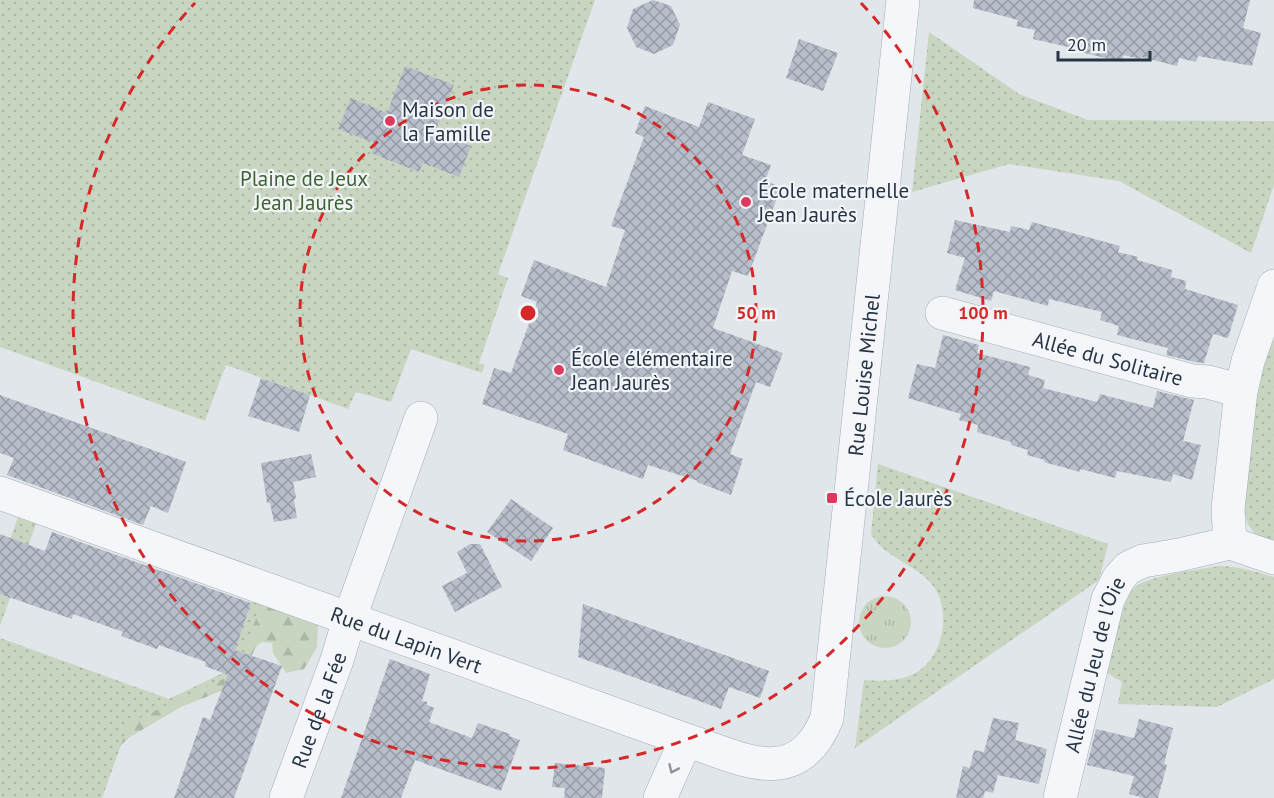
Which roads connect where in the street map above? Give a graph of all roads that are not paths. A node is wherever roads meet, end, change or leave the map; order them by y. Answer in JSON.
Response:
{"nodes":[{"id":1,"x":903,"y":0,"type":"edge"},
{"id":2,"x":1274,"y":286,"type":"edge"},
{"id":3,"x":942,"y":312,"type":"dead end"},
{"id":4,"x":1241,"y":391,"type":"junction"},
{"id":5,"x":421,"y":418,"type":"dead end"},
{"id":6,"x":0,"y":493,"type":"edge"},
{"id":7,"x":1230,"y":543,"type":"junction"},
{"id":8,"x":1274,"y":558,"type":"edge"},
{"id":9,"x":349,"y":620,"type":"junction"},
{"id":10,"x":686,"y":740,"type":"junction"},
{"id":11,"x":813,"y":745,"type":"joint"},
{"id":12,"x":286,"y":798,"type":"edge"},
{"id":13,"x":660,"y":798,"type":"edge"},
{"id":14,"x":1059,"y":798,"type":"edge"}],
"edges":[{"from":1,"to":11,"type":"street","name":"Rue Louise Michel"},
{"from":2,"to":4,"type":"street"},
{"from":3,"to":4,"type":"street","name":"Allée du Solitaire"},
{"from":4,"to":7,"type":"street"},
{"from":5,"to":9,"type":"street","name":"Rue de la Fée"},
{"from":6,"to":9,"type":"street","name":"Rue du Lapin Vert"},
{"from":7,"to":8,"type":"street"},
{"from":7,"to":14,"type":"street","name":"Allée du Jeu de l'Oie"},
{"from":9,"to":10,"type":"street","name":"Rue du Lapin Vert"},
{"from":9,"to":12,"type":"street","name":"Rue de la Fée"},
{"from":10,"to":11,"type":"street","name":"Rue du Lapin Vert"},
{"from":10,"to":13,"type":"street","one_way":true}]}
